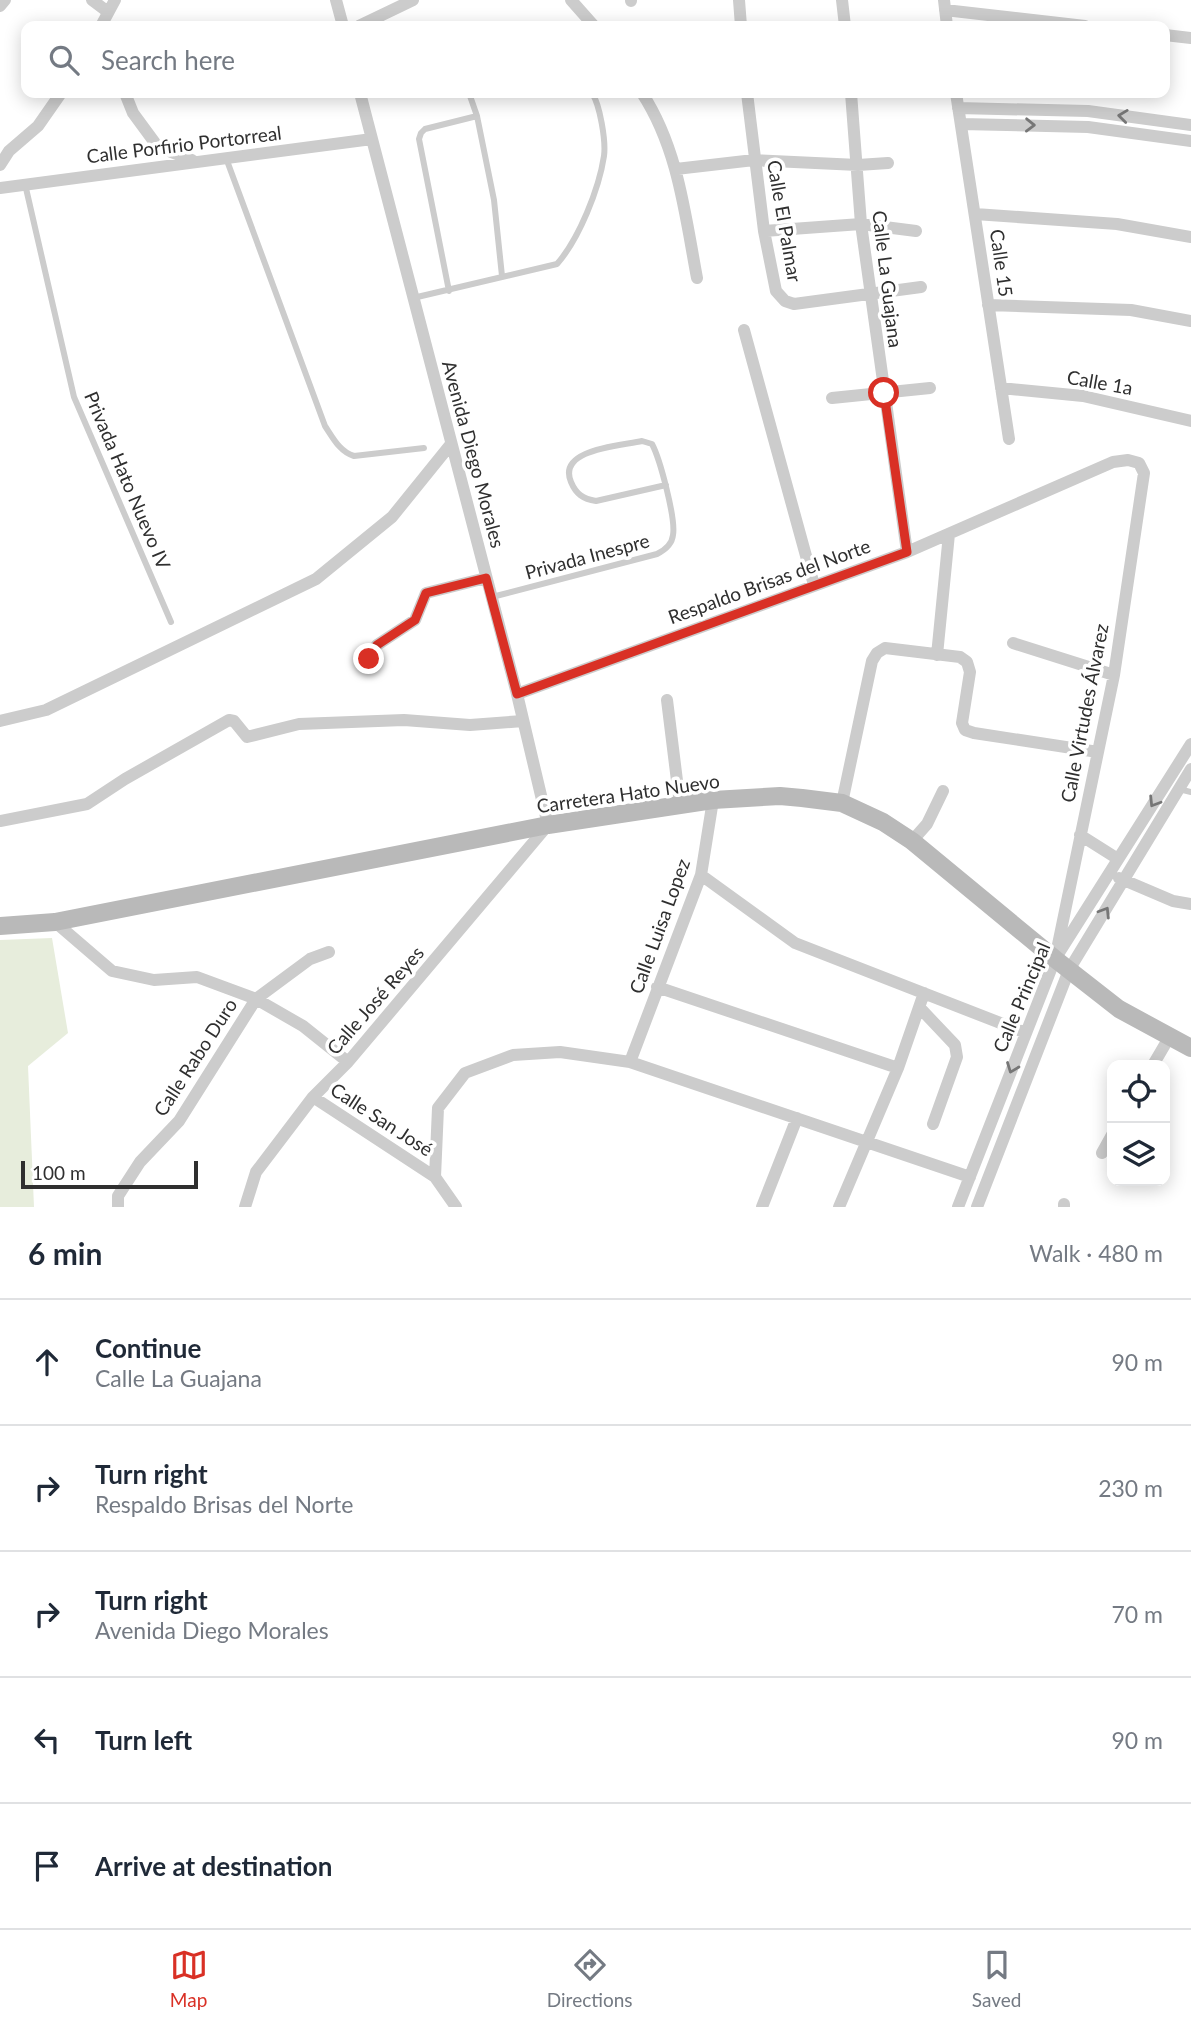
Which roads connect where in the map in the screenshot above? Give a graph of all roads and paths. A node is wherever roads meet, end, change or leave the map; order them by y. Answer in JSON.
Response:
{"nodes":[{"id":1,"x":5,"y":0,"type":"edge"},
{"id":2,"x":92,"y":0,"type":"edge"},
{"id":3,"x":116,"y":0,"type":"edge"},
{"id":4,"x":336,"y":0,"type":"edge"},
{"id":5,"x":413,"y":0,"type":"edge"},
{"id":6,"x":571,"y":0,"type":"edge"},
{"id":7,"x":739,"y":0,"type":"edge"},
{"id":8,"x":842,"y":0,"type":"edge"},
{"id":9,"x":945,"y":5,"type":"edge"},
{"id":10,"x":0,"y":6,"type":"edge"},
{"id":11,"x":108,"y":12,"type":"junction"},
{"id":12,"x":103,"y":21,"type":"edge"},
{"id":13,"x":341,"y":21,"type":"edge"},
{"id":14,"x":369,"y":21,"type":"edge"},
{"id":15,"x":590,"y":21,"type":"edge"},
{"id":16,"x":741,"y":21,"type":"edge"},
{"id":17,"x":844,"y":21,"type":"edge"},
{"id":18,"x":1052,"y":21,"type":"edge"},
{"id":19,"x":1170,"y":36,"type":"edge"},
{"id":20,"x":1191,"y":38,"type":"edge"},
{"id":21,"x":58,"y":98,"type":"edge"},
{"id":22,"x":126,"y":98,"type":"edge"},
{"id":23,"x":361,"y":98,"type":"edge"},
{"id":24,"x":469,"y":98,"type":"edge"},
{"id":25,"x":596,"y":98,"type":"edge"},
{"id":26,"x":645,"y":98,"type":"edge"},
{"id":27,"x":748,"y":98,"type":"edge"},
{"id":28,"x":851,"y":98,"type":"edge"},
{"id":29,"x":957,"y":98,"type":"edge"},
{"id":30,"x":958,"y":108,"type":"junction"},
{"id":31,"x":1088,"y":111,"type":"junction"},
{"id":32,"x":477,"y":116,"type":"junction"},
{"id":33,"x":961,"y":124,"type":"junction"},
{"id":34,"x":1191,"y":125,"type":"edge"},
{"id":35,"x":1088,"y":127,"type":"junction"},
{"id":36,"x":372,"y":139,"type":"junction"},
{"id":37,"x":0,"y":141,"type":"edge"},
{"id":38,"x":1191,"y":141,"type":"edge"},
{"id":39,"x":9,"y":151,"type":"junction"},
{"id":40,"x":226,"y":159,"type":"junction"},
{"id":41,"x":754,"y":160,"type":"junction"},
{"id":42,"x":198,"y":162,"type":"junction"},
{"id":43,"x":888,"y":163,"type":"dead end"},
{"id":44,"x":0,"y":164,"type":"edge"},
{"id":45,"x":858,"y":165,"type":"junction"},
{"id":46,"x":676,"y":169,"type":"junction"},
{"id":47,"x":25,"y":184,"type":"junction"},
{"id":48,"x":0,"y":188,"type":"edge"},
{"id":49,"x":975,"y":214,"type":"junction"},
{"id":50,"x":861,"y":224,"type":"junction"},
{"id":51,"x":916,"y":231,"type":"dead end"},
{"id":52,"x":764,"y":232,"type":"junction"},
{"id":53,"x":1191,"y":237,"type":"edge"},
{"id":54,"x":502,"y":276,"type":"junction"},
{"id":55,"x":697,"y":278,"type":"dead end"},
{"id":56,"x":921,"y":287,"type":"dead end"},
{"id":57,"x":449,"y":291,"type":"junction"},
{"id":58,"x":870,"y":294,"type":"junction"},
{"id":59,"x":413,"y":298,"type":"junction"},
{"id":60,"x":988,"y":304,"type":"junction"},
{"id":61,"x":1191,"y":321,"type":"edge"},
{"id":62,"x":744,"y":330,"type":"dead end"},
{"id":63,"x":930,"y":388,"type":"dead end"},
{"id":64,"x":1001,"y":388,"type":"junction"},
{"id":65,"x":884,"y":393,"type":"junction"},
{"id":66,"x":832,"y":398,"type":"dead end"},
{"id":67,"x":1191,"y":421,"type":"edge"},
{"id":68,"x":1009,"y":439,"type":"dead end"},
{"id":69,"x":452,"y":444,"type":"junction"},
{"id":70,"x":424,"y":448,"type":"dead end"},
{"id":71,"x":1144,"y":472,"type":"joint"},
{"id":72,"x":666,"y":485,"type":"junction"},
{"id":73,"x":948,"y":534,"type":"junction"},
{"id":74,"x":907,"y":552,"type":"junction"},
{"id":75,"x":486,"y":578,"type":"junction"},
{"id":76,"x":814,"y":585,"type":"junction"},
{"id":77,"x":492,"y":597,"type":"junction"},
{"id":78,"x":171,"y":622,"type":"dead end"},
{"id":79,"x":1013,"y":643,"type":"dead end"},
{"id":80,"x":937,"y":656,"type":"junction"},
{"id":81,"x":369,"y":659,"type":"dead end"},
{"id":82,"x":1114,"y":675,"type":"junction"},
{"id":83,"x":517,"y":694,"type":"junction"},
{"id":84,"x":667,"y":700,"type":"dead end"},
{"id":85,"x":0,"y":721,"type":"edge"},
{"id":86,"x":523,"y":721,"type":"junction"},
{"id":87,"x":1191,"y":744,"type":"edge"},
{"id":88,"x":1098,"y":752,"type":"junction"},
{"id":89,"x":1191,"y":769,"type":"edge"},
{"id":90,"x":943,"y":791,"type":"dead end"},
{"id":91,"x":1185,"y":791,"type":"edge"},
{"id":92,"x":713,"y":800,"type":"junction"},
{"id":93,"x":842,"y":803,"type":"junction"},
{"id":94,"x":680,"y":805,"type":"junction"},
{"id":95,"x":0,"y":821,"type":"edge"},
{"id":96,"x":548,"y":825,"type":"junction"},
{"id":97,"x":1080,"y":835,"type":"junction"},
{"id":98,"x":912,"y":841,"type":"junction"},
{"id":99,"x":1118,"y":859,"type":"junction"},
{"id":100,"x":1109,"y":874,"type":"junction"},
{"id":101,"x":701,"y":875,"type":"junction"},
{"id":102,"x":1124,"y":880,"type":"junction"},
{"id":103,"x":1191,"y":904,"type":"edge"},
{"id":104,"x":55,"y":922,"type":"junction"},
{"id":105,"x":0,"y":926,"type":"edge"},
{"id":106,"x":329,"y":952,"type":"dead end"},
{"id":107,"x":1062,"y":964,"type":"junction"},
{"id":108,"x":657,"y":987,"type":"junction"},
{"id":109,"x":924,"y":993,"type":"junction"},
{"id":110,"x":256,"y":999,"type":"junction"},
{"id":111,"x":919,"y":1007,"type":"junction"},
{"id":112,"x":1026,"y":1033,"type":"junction"},
{"id":113,"x":1170,"y":1037,"type":"junction"},
{"id":114,"x":1191,"y":1048,"type":"edge"},
{"id":115,"x":1156,"y":1060,"type":"edge"},
{"id":116,"x":348,"y":1062,"type":"junction"},
{"id":117,"x":630,"y":1062,"type":"junction"},
{"id":118,"x":898,"y":1068,"type":"junction"},
{"id":119,"x":313,"y":1097,"type":"junction"},
{"id":120,"x":797,"y":1118,"type":"junction"},
{"id":121,"x":933,"y":1124,"type":"dead end"},
{"id":122,"x":866,"y":1142,"type":"junction"},
{"id":123,"x":1107,"y":1144,"type":"edge"},
{"id":124,"x":1102,"y":1153,"type":"dead end"},
{"id":125,"x":435,"y":1177,"type":"junction"},
{"id":126,"x":970,"y":1177,"type":"junction"},
{"id":127,"x":118,"y":1207,"type":"edge"},
{"id":128,"x":245,"y":1207,"type":"edge"},
{"id":129,"x":456,"y":1207,"type":"edge"},
{"id":130,"x":762,"y":1207,"type":"edge"},
{"id":131,"x":839,"y":1207,"type":"edge"},
{"id":132,"x":958,"y":1207,"type":"edge"},
{"id":133,"x":977,"y":1207,"type":"edge"}],
"edges":[{"from":1,"to":10,"type":"street"},
{"from":2,"to":11,"type":"street"},
{"from":3,"to":11,"type":"street"},
{"from":4,"to":13,"type":"street"},
{"from":5,"to":14,"type":"street"},
{"from":6,"to":15,"type":"street"},
{"from":7,"to":16,"type":"street"},
{"from":8,"to":17,"type":"street"},
{"from":9,"to":18,"type":"street"},
{"from":11,"to":12,"type":"street"},
{"from":19,"to":20,"type":"street"},
{"from":21,"to":39,"type":"street"},
{"from":22,"to":42,"type":"street"},
{"from":23,"to":36,"type":"street","name":"Avenida Diego Morales"},
{"from":24,"to":32,"type":"lane"},
{"from":25,"to":54,"type":"lane"},
{"from":26,"to":46,"type":"street"},
{"from":27,"to":41,"type":"street","name":"Calle El Palmar"},
{"from":28,"to":45,"type":"street","name":"Calle La Guajana"},
{"from":29,"to":30,"type":"street","name":"Calle 15"},
{"from":30,"to":31,"type":"street"},
{"from":30,"to":33,"type":"street","name":"Calle 15"},
{"from":34,"to":31,"type":"street","one_way":true},
{"from":31,"to":35,"type":"street"},
{"from":32,"to":54,"type":"lane"},
{"from":32,"to":57,"type":"lane"},
{"from":33,"to":35,"type":"street","one_way":true},
{"from":33,"to":49,"type":"street","name":"Calle 15"},
{"from":35,"to":38,"type":"street"},
{"from":36,"to":40,"type":"street","name":"Calle Porfirio Portorreal"},
{"from":36,"to":59,"type":"street","name":"Avenida Diego Morales"},
{"from":37,"to":39,"type":"street"},
{"from":39,"to":44,"type":"street"},
{"from":40,"to":42,"type":"street","name":"Calle Porfirio Portorreal"},
{"from":40,"to":70,"type":"lane"},
{"from":41,"to":45,"type":"street"},
{"from":41,"to":46,"type":"street"},
{"from":41,"to":52,"type":"street","name":"Calle El Palmar"},
{"from":42,"to":47,"type":"street","name":"Calle Porfirio Portorreal"},
{"from":43,"to":45,"type":"street"},
{"from":45,"to":50,"type":"street","name":"Calle La Guajana"},
{"from":46,"to":55,"type":"street"},
{"from":47,"to":48,"type":"street","name":"Calle Porfirio Portorreal"},
{"from":47,"to":78,"type":"lane","name":"Privada Hato Nuevo IV"},
{"from":49,"to":53,"type":"street"},
{"from":49,"to":60,"type":"street","name":"Calle 15"},
{"from":50,"to":51,"type":"street"},
{"from":50,"to":52,"type":"street"},
{"from":50,"to":58,"type":"street","name":"Calle La Guajana"},
{"from":52,"to":58,"type":"street","name":"Calle El Palmar"},
{"from":54,"to":57,"type":"lane"},
{"from":56,"to":58,"type":"street","name":"Calle El Palmar"},
{"from":57,"to":59,"type":"lane"},
{"from":58,"to":65,"type":"street","name":"Calle La Guajana"},
{"from":59,"to":69,"type":"street","name":"Avenida Diego Morales"},
{"from":60,"to":61,"type":"street"},
{"from":60,"to":64,"type":"street","name":"Calle 15"},
{"from":62,"to":76,"type":"street"},
{"from":63,"to":65,"type":"street"},
{"from":64,"to":67,"type":"street","name":"Calle 1a"},
{"from":64,"to":68,"type":"street","name":"Calle 15"},
{"from":65,"to":66,"type":"street"},
{"from":65,"to":74,"type":"street","name":"Calle La Guajana"},
{"from":69,"to":75,"type":"street","name":"Avenida Diego Morales"},
{"from":69,"to":85,"type":"street"},
{"from":71,"to":73,"type":"street","name":"Respaldo Brisas del Norte"},
{"from":71,"to":82,"type":"street","name":"Calle Virtudes Álvarez"},
{"from":72,"to":72,"type":"lane","name":"Privada Inespre"},
{"from":72,"to":77,"type":"lane","name":"Privada Inespre"},
{"from":73,"to":74,"type":"street","name":"Respaldo Brisas del Norte"},
{"from":73,"to":80,"type":"street"},
{"from":74,"to":76,"type":"street","name":"Respaldo Brisas del Norte"},
{"from":75,"to":77,"type":"street","name":"Avenida Diego Morales"},
{"from":75,"to":81,"type":"street"},
{"from":76,"to":83,"type":"street","name":"Respaldo Brisas del Norte"},
{"from":77,"to":83,"type":"street","name":"Avenida Diego Morales"},
{"from":79,"to":82,"type":"street"},
{"from":80,"to":88,"type":"street"},
{"from":80,"to":93,"type":"street"},
{"from":82,"to":88,"type":"street","name":"Calle Virtudes Álvarez"},
{"from":83,"to":86,"type":"street","name":"Avenida Diego Morales"},
{"from":84,"to":94,"type":"street"},
{"from":86,"to":95,"type":"street"},
{"from":86,"to":96,"type":"street","name":"Avenida Diego Morales"},
{"from":87,"to":99,"type":"street","name":"Calle Principal","one_way":true},
{"from":88,"to":97,"type":"street","name":"Calle Virtudes Álvarez"},
{"from":89,"to":91,"type":"street","name":"Calle Principal"},
{"from":90,"to":98,"type":"street"},
{"from":91,"to":102,"type":"street","name":"Calle Principal"},
{"from":92,"to":93,"type":"main road","name":"Carretera Hato Nuevo"},
{"from":92,"to":94,"type":"main road","name":"Carretera Hato Nuevo"},
{"from":92,"to":101,"type":"street","name":"Calle Luisa Lopez"},
{"from":93,"to":98,"type":"main road","name":"Carretera Hato Nuevo"},
{"from":94,"to":96,"type":"main road","name":"Carretera Hato Nuevo"},
{"from":96,"to":104,"type":"main road","name":"Carretera Hato Nuevo"},
{"from":96,"to":116,"type":"street","name":"Calle José Reyes"},
{"from":97,"to":99,"type":"street"},
{"from":97,"to":107,"type":"street","name":"Calle Virtudes Álvarez"},
{"from":98,"to":107,"type":"main road","name":"Carretera Hato Nuevo"},
{"from":99,"to":100,"type":"street","name":"Calle Principal"},
{"from":100,"to":102,"type":"street"},
{"from":100,"to":107,"type":"street","name":"Calle Principal"},
{"from":101,"to":108,"type":"street","name":"Calle Luisa Lopez"},
{"from":101,"to":109,"type":"street"},
{"from":102,"to":103,"type":"street"},
{"from":107,"to":102,"type":"street","name":"Calle Principal","one_way":true},
{"from":104,"to":105,"type":"main road","name":"Carretera Hato Nuevo"},
{"from":104,"to":110,"type":"street"},
{"from":106,"to":110,"type":"street","name":"Calle Rabo Duro"},
{"from":107,"to":112,"type":"street","name":"Calle Principal"},
{"from":107,"to":113,"type":"main road","name":"Carretera Hato Nuevo"},
{"from":107,"to":133,"type":"street","name":"Calle Principal"},
{"from":108,"to":117,"type":"street","name":"Calle Luisa Lopez"},
{"from":108,"to":118,"type":"street"},
{"from":109,"to":111,"type":"street"},
{"from":109,"to":112,"type":"street"},
{"from":110,"to":116,"type":"street"},
{"from":110,"to":127,"type":"street","name":"Calle Rabo Duro"},
{"from":111,"to":118,"type":"street"},
{"from":111,"to":121,"type":"street"},
{"from":112,"to":126,"type":"street","name":"Calle Principal","one_way":true},
{"from":113,"to":114,"type":"main road","name":"Carretera Hato Nuevo"},
{"from":113,"to":115,"type":"street"},
{"from":116,"to":119,"type":"street","name":"Calle José Reyes"},
{"from":117,"to":120,"type":"street"},
{"from":117,"to":125,"type":"street"},
{"from":118,"to":122,"type":"street"},
{"from":119,"to":125,"type":"street","name":"Calle San José"},
{"from":119,"to":128,"type":"street","name":"Calle José Reyes"},
{"from":120,"to":122,"type":"street"},
{"from":120,"to":130,"type":"street"},
{"from":122,"to":126,"type":"street"},
{"from":122,"to":131,"type":"street"},
{"from":123,"to":124,"type":"street"},
{"from":125,"to":129,"type":"street","name":"Calle San José"},
{"from":126,"to":132,"type":"street","name":"Calle Principal"}]}
